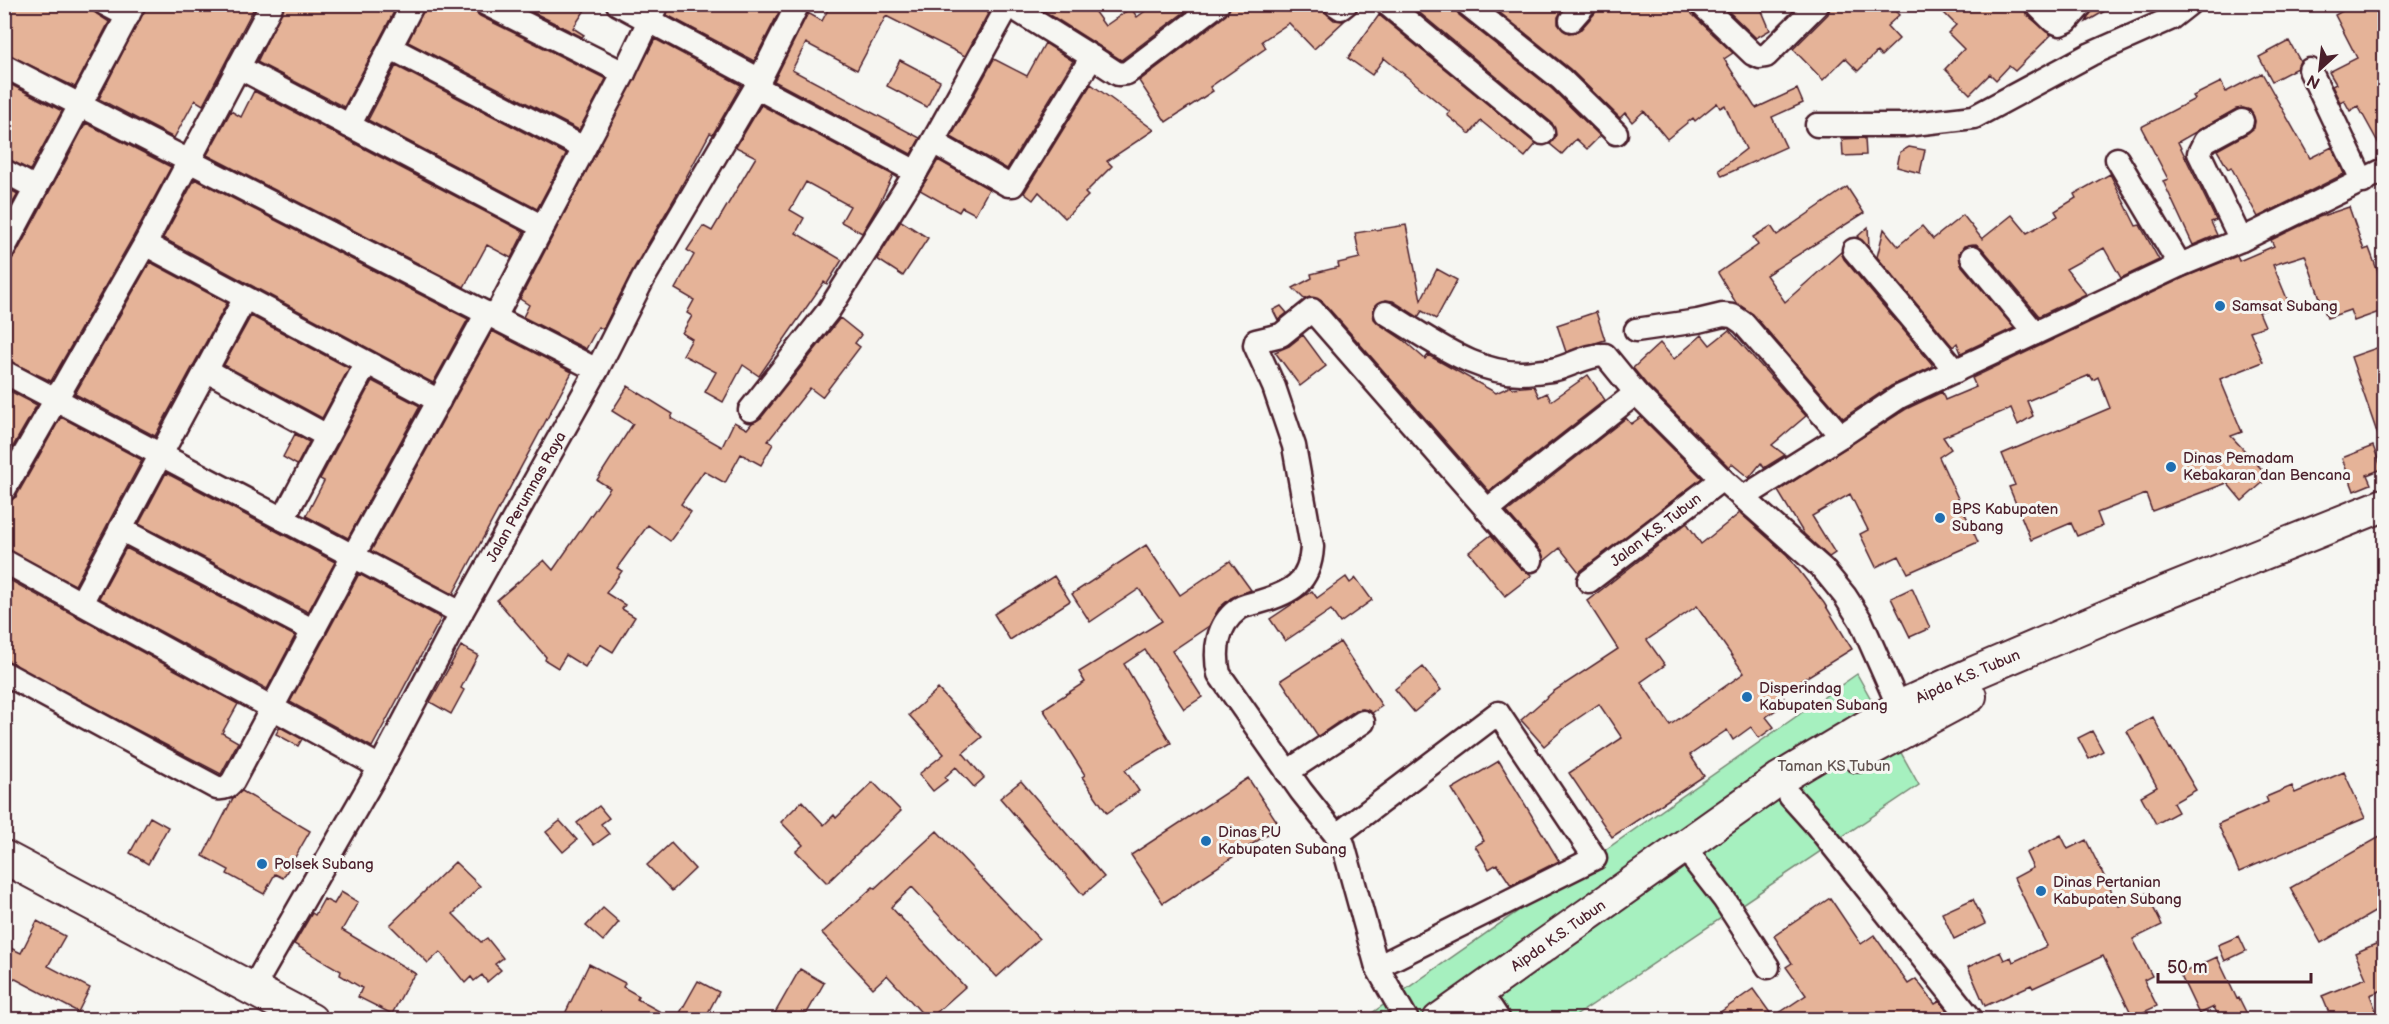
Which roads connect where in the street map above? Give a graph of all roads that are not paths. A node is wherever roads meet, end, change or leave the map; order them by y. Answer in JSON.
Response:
{"nodes":[{"id":1,"x":105,"y":4,"type":"edge"},
{"id":2,"x":272,"y":4,"type":"edge"},
{"id":3,"x":413,"y":4,"type":"edge"},
{"id":4,"x":486,"y":4,"type":"edge"},
{"id":5,"x":618,"y":4,"type":"edge"},
{"id":6,"x":798,"y":4,"type":"edge"},
{"id":7,"x":1218,"y":4,"type":"edge"},
{"id":8,"x":1335,"y":4,"type":"edge"},
{"id":9,"x":1346,"y":4,"type":"edge"},
{"id":10,"x":1387,"y":4,"type":"edge"},
{"id":11,"x":1467,"y":4,"type":"edge"},
{"id":12,"x":1701,"y":4,"type":"edge"},
{"id":13,"x":1818,"y":4,"type":"edge"},
{"id":14,"x":2036,"y":4,"type":"edge"},
{"id":15,"x":2082,"y":4,"type":"edge"},
{"id":16,"x":2189,"y":4,"type":"edge"},
{"id":17,"x":1008,"y":5,"type":"edge"},
{"id":18,"x":131,"y":10,"type":"edge"},
{"id":19,"x":653,"y":13,"type":"edge"},
{"id":20,"x":391,"y":48,"type":"junction"},
{"id":21,"x":1092,"y":57,"type":"junction"},
{"id":22,"x":4,"y":66,"type":"edge"},
{"id":23,"x":238,"y":67,"type":"junction"},
{"id":24,"x":2310,"y":70,"type":"dead end"},
{"id":25,"x":624,"y":73,"type":"junction"},
{"id":26,"x":758,"y":83,"type":"junction"},
{"id":27,"x":81,"y":105,"type":"junction"},
{"id":28,"x":2242,"y":120,"type":"dead end"},
{"id":29,"x":1816,"y":125,"type":"dead end"},
{"id":30,"x":349,"y":126,"type":"junction"},
{"id":31,"x":1543,"y":133,"type":"dead end"},
{"id":32,"x":1616,"y":133,"type":"dead end"},
{"id":33,"x":933,"y":142,"type":"junction"},
{"id":34,"x":584,"y":148,"type":"junction"},
{"id":35,"x":2117,"y":159,"type":"dead end"},
{"id":36,"x":188,"y":160,"type":"junction"},
{"id":37,"x":2385,"y":170,"type":"edge"},
{"id":38,"x":4,"y":171,"type":"edge"},
{"id":39,"x":916,"y":172,"type":"junction"},
{"id":40,"x":2363,"y":182,"type":"junction"},
{"id":41,"x":36,"y":188,"type":"junction"},
{"id":42,"x":543,"y":227,"type":"junction"},
{"id":43,"x":2241,"y":240,"type":"junction"},
{"id":44,"x":145,"y":244,"type":"junction"},
{"id":45,"x":4,"y":248,"type":"edge"},
{"id":46,"x":1854,"y":250,"type":"dead end"},
{"id":47,"x":1972,"y":257,"type":"dead end"},
{"id":48,"x":2180,"y":265,"type":"junction"},
{"id":49,"x":245,"y":298,"type":"junction"},
{"id":50,"x":1386,"y":313,"type":"dead end"},
{"id":51,"x":491,"y":315,"type":"junction"},
{"id":52,"x":1636,"y":330,"type":"dead end"},
{"id":53,"x":2034,"y":333,"type":"junction"},
{"id":54,"x":366,"y":364,"type":"junction"},
{"id":55,"x":597,"y":369,"type":"junction"},
{"id":56,"x":206,"y":370,"type":"junction"},
{"id":57,"x":1956,"y":371,"type":"junction"},
{"id":58,"x":4,"y":372,"type":"edge"},
{"id":59,"x":1636,"y":393,"type":"junction"},
{"id":60,"x":56,"y":400,"type":"junction"},
{"id":61,"x":439,"y":401,"type":"junction"},
{"id":62,"x":750,"y":410,"type":"dead end"},
{"id":63,"x":327,"y":436,"type":"junction"},
{"id":64,"x":1841,"y":436,"type":"junction"},
{"id":65,"x":161,"y":454,"type":"junction"},
{"id":66,"x":1722,"y":479,"type":"junction"},
{"id":67,"x":4,"y":490,"type":"edge"},
{"id":68,"x":1744,"y":497,"type":"junction"},
{"id":69,"x":2385,"y":505,"type":"edge"},
{"id":70,"x":1487,"y":510,"type":"junction"},
{"id":71,"x":283,"y":519,"type":"junction"},
{"id":72,"x":2385,"y":526,"type":"edge"},
{"id":73,"x":120,"y":529,"type":"junction"},
{"id":74,"x":353,"y":556,"type":"junction"},
{"id":75,"x":1531,"y":560,"type":"dead end"},
{"id":76,"x":4,"y":561,"type":"edge"},
{"id":77,"x":1589,"y":581,"type":"dead end"},
{"id":78,"x":81,"y":603,"type":"junction"},
{"id":79,"x":462,"y":613,"type":"junction"},
{"id":80,"x":314,"y":631,"type":"junction"},
{"id":81,"x":4,"y":673,"type":"edge"},
{"id":82,"x":1899,"y":707,"type":"junction"},
{"id":83,"x":272,"y":708,"type":"junction"},
{"id":84,"x":1363,"y":722,"type":"dead end"},
{"id":85,"x":380,"y":767,"type":"junction"},
{"id":86,"x":1287,"y":772,"type":"junction"},
{"id":87,"x":1790,"y":796,"type":"junction"},
{"id":88,"x":1337,"y":835,"type":"junction"},
{"id":89,"x":4,"y":857,"type":"edge"},
{"id":90,"x":1696,"y":863,"type":"junction"},
{"id":91,"x":1377,"y":967,"type":"junction"},
{"id":92,"x":1768,"y":967,"type":"dead end"},
{"id":93,"x":253,"y":988,"type":"junction"},
{"id":94,"x":1488,"y":1016,"type":"edge"},
{"id":95,"x":311,"y":1020,"type":"edge"},
{"id":96,"x":1407,"y":1020,"type":"edge"},
{"id":97,"x":1439,"y":1020,"type":"edge"},
{"id":98,"x":1972,"y":1020,"type":"edge"}],
"edges":[{"from":1,"to":18,"type":"street"},
{"from":2,"to":23,"type":"street"},
{"from":3,"to":20,"type":"street"},
{"from":4,"to":25,"type":"street"},
{"from":5,"to":19,"type":"street"},
{"from":6,"to":26,"type":"street","name":"Jalan Perumnas Raya"},
{"from":7,"to":21,"type":"street"},
{"from":8,"to":9,"type":"street"},
{"from":10,"to":31,"type":"street"},
{"from":11,"to":32,"type":"street"},
{"from":12,"to":13,"type":"street"},
{"from":14,"to":15,"type":"street"},
{"from":16,"to":29,"type":"street"},
{"from":17,"to":21,"type":"street"},
{"from":17,"to":33,"type":"street"},
{"from":18,"to":27,"type":"street"},
{"from":19,"to":25,"type":"street"},
{"from":19,"to":26,"type":"street"},
{"from":20,"to":30,"type":"street"},
{"from":20,"to":34,"type":"street"},
{"from":21,"to":33,"type":"street"},
{"from":22,"to":27,"type":"street"},
{"from":23,"to":30,"type":"street"},
{"from":23,"to":36,"type":"street"},
{"from":24,"to":40,"type":"street"},
{"from":25,"to":34,"type":"street"},
{"from":26,"to":39,"type":"street"},
{"from":26,"to":55,"type":"street","name":"Jalan Perumnas Raya"},
{"from":27,"to":36,"type":"street"},
{"from":27,"to":41,"type":"street"},
{"from":28,"to":43,"type":"street"},
{"from":30,"to":42,"type":"street"},
{"from":33,"to":39,"type":"street"},
{"from":34,"to":42,"type":"street"},
{"from":35,"to":48,"type":"street"},
{"from":36,"to":44,"type":"street"},
{"from":36,"to":51,"type":"street"},
{"from":37,"to":40,"type":"street"},
{"from":38,"to":41,"type":"street"},
{"from":39,"to":62,"type":"street"},
{"from":40,"to":43,"type":"street"},
{"from":41,"to":45,"type":"street"},
{"from":42,"to":51,"type":"street"},
{"from":43,"to":48,"type":"street"},
{"from":44,"to":49,"type":"street"},
{"from":44,"to":60,"type":"street"},
{"from":46,"to":57,"type":"street"},
{"from":47,"to":53,"type":"street"},
{"from":48,"to":53,"type":"street"},
{"from":49,"to":54,"type":"street"},
{"from":49,"to":56,"type":"street"},
{"from":50,"to":59,"type":"street"},
{"from":51,"to":55,"type":"street"},
{"from":51,"to":61,"type":"street"},
{"from":52,"to":64,"type":"street"},
{"from":53,"to":57,"type":"street"},
{"from":54,"to":61,"type":"street"},
{"from":54,"to":63,"type":"street"},
{"from":55,"to":79,"type":"street","name":"Jalan Perumnas Raya"},
{"from":56,"to":63,"type":"street"},
{"from":56,"to":65,"type":"street"},
{"from":57,"to":64,"type":"street"},
{"from":58,"to":60,"type":"street"},
{"from":59,"to":66,"type":"street"},
{"from":59,"to":70,"type":"street"},
{"from":60,"to":65,"type":"street"},
{"from":60,"to":67,"type":"street"},
{"from":61,"to":74,"type":"street"},
{"from":63,"to":71,"type":"street"},
{"from":64,"to":68,"type":"street"},
{"from":65,"to":71,"type":"street"},
{"from":65,"to":73,"type":"street"},
{"from":66,"to":68,"type":"street"},
{"from":66,"to":77,"type":"street","name":"Jalan K.S. Tubun"},
{"from":68,"to":82,"type":"street"},
{"from":69,"to":82,"type":"street","name":"Aipda K.S. Tubun"},
{"from":70,"to":75,"type":"street"},
{"from":70,"to":86,"type":"street"},
{"from":71,"to":74,"type":"street"},
{"from":72,"to":87,"type":"street","name":"Aipda K.S. Tubun"},
{"from":73,"to":78,"type":"street"},
{"from":73,"to":80,"type":"street"},
{"from":74,"to":79,"type":"street"},
{"from":74,"to":80,"type":"street"},
{"from":76,"to":78,"type":"street"},
{"from":78,"to":83,"type":"street"},
{"from":79,"to":85,"type":"street","name":"Jalan Perumnas Raya"},
{"from":80,"to":83,"type":"street"},
{"from":81,"to":83,"type":"street"},
{"from":82,"to":97,"type":"street","name":"Aipda K.S. Tubun"},
{"from":83,"to":85,"type":"street"},
{"from":84,"to":86,"type":"street"},
{"from":85,"to":93,"type":"street","name":"Jalan Perumnas Raya"},
{"from":86,"to":88,"type":"street"},
{"from":87,"to":90,"type":"street","name":"Aipda K.S. Tubun"},
{"from":87,"to":98,"type":"street"},
{"from":88,"to":91,"type":"street"},
{"from":88,"to":91,"type":"street"},
{"from":89,"to":93,"type":"street"},
{"from":90,"to":92,"type":"street"},
{"from":90,"to":94,"type":"street","name":"Aipda K.S. Tubun"},
{"from":91,"to":96,"type":"street"},
{"from":93,"to":95,"type":"street"}]}
